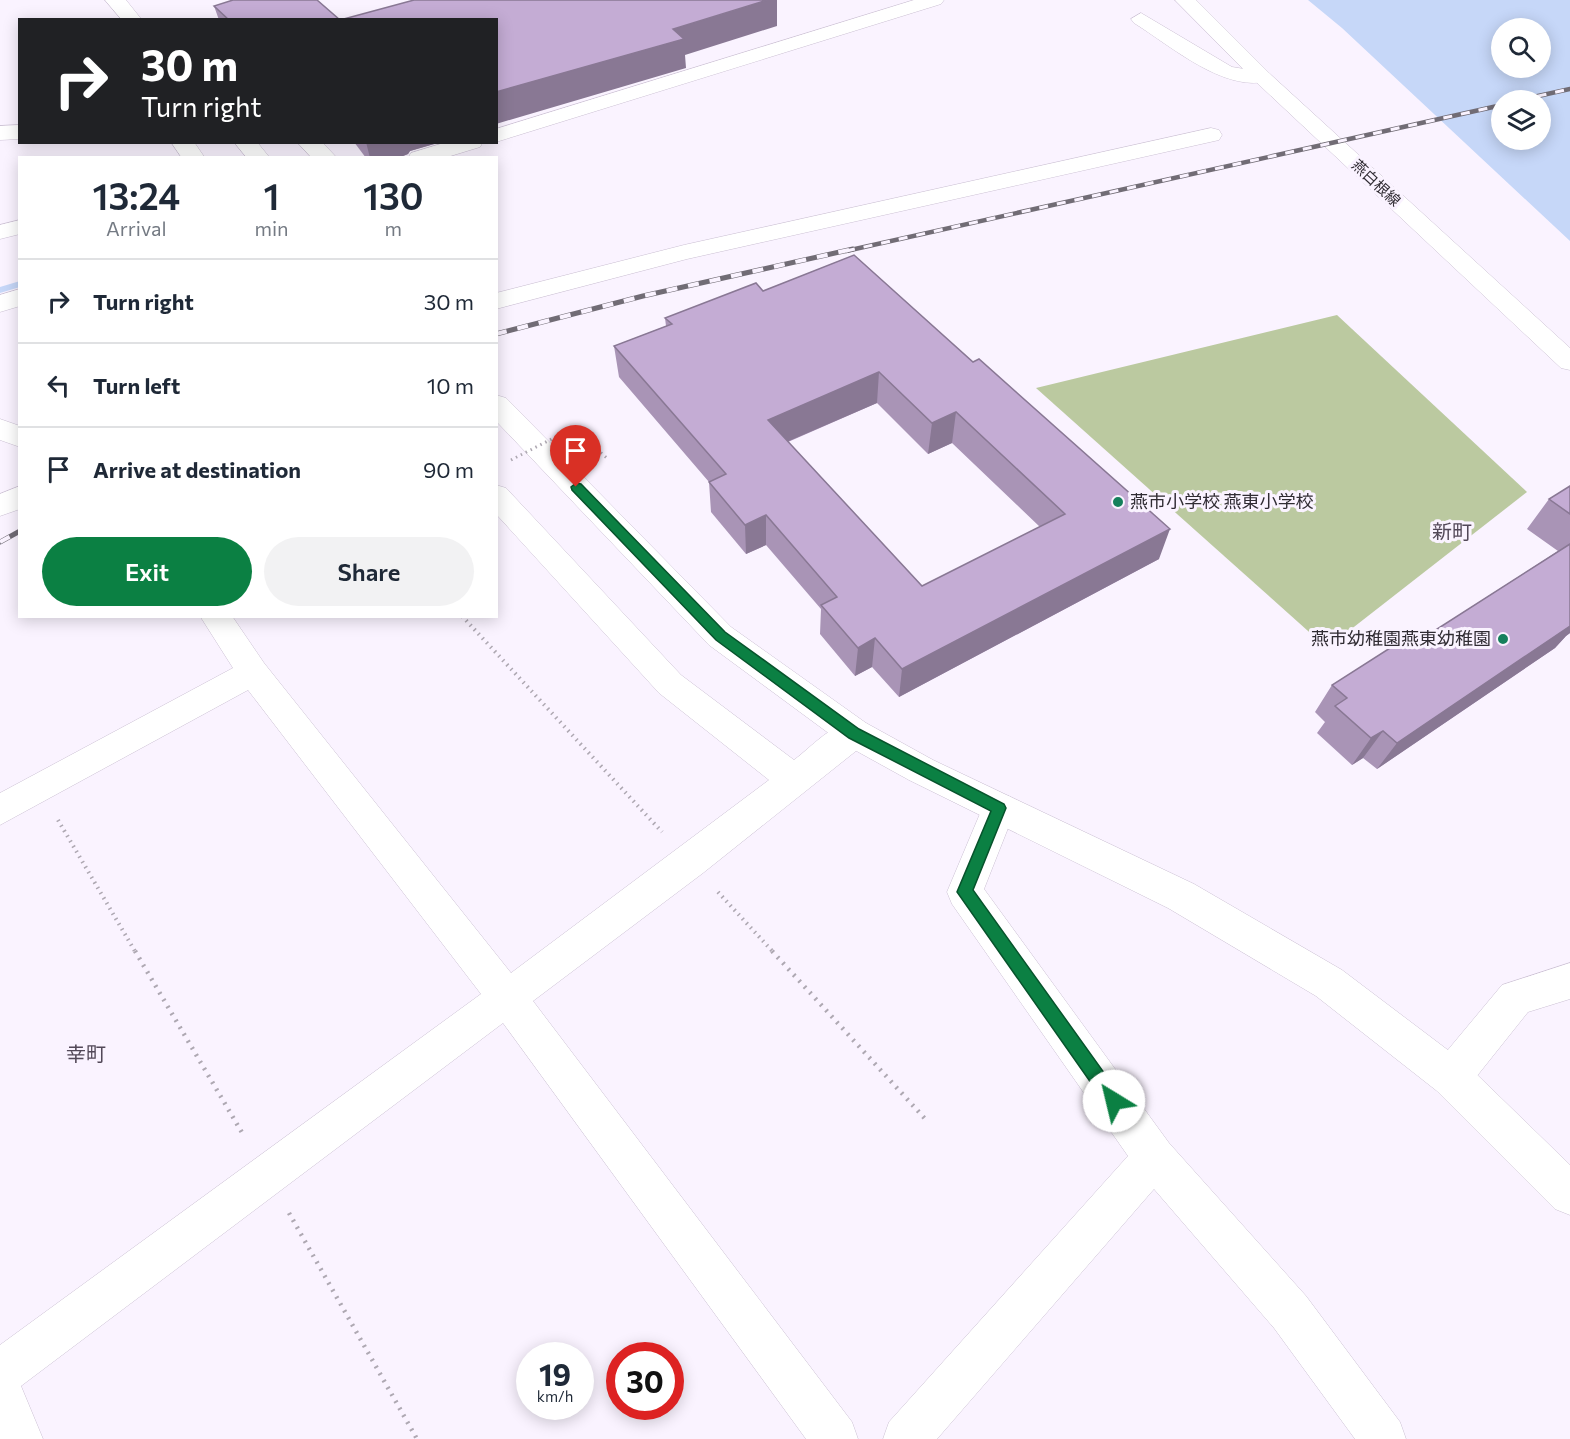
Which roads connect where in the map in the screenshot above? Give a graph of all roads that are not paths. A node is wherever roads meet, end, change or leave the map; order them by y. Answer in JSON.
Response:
{"nodes":[{"id":1,"x":115,"y":0,"type":"edge"},
{"id":2,"x":934,"y":0,"type":"edge"},
{"id":3,"x":1185,"y":0,"type":"edge"},
{"id":4,"x":131,"y":18,"type":"edge"},
{"id":5,"x":1141,"y":19,"type":"dead end"},
{"id":6,"x":1262,"y":77,"type":"junction"},
{"id":7,"x":18,"y":132,"type":"edge"},
{"id":8,"x":0,"y":133,"type":"edge"},
{"id":9,"x":498,"y":135,"type":"edge"},
{"id":10,"x":1211,"y":135,"type":"dead end"},
{"id":11,"x":247,"y":144,"type":"edge"},
{"id":12,"x":310,"y":144,"type":"edge"},
{"id":13,"x":465,"y":144,"type":"edge"},
{"id":14,"x":257,"y":156,"type":"edge"},
{"id":15,"x":324,"y":156,"type":"edge"},
{"id":16,"x":426,"y":156,"type":"edge"},
{"id":17,"x":18,"y":228,"type":"edge"},
{"id":18,"x":0,"y":232,"type":"edge"},
{"id":19,"x":18,"y":298,"type":"edge"},
{"id":20,"x":498,"y":300,"type":"edge"},
{"id":21,"x":0,"y":304,"type":"edge"},
{"id":22,"x":1570,"y":362,"type":"edge"},
{"id":23,"x":498,"y":406,"type":"edge"},
{"id":24,"x":0,"y":428,"type":"edge"},
{"id":25,"x":18,"y":437,"type":"edge"},
{"id":26,"x":18,"y":497,"type":"edge"},
{"id":27,"x":498,"y":497,"type":"edge"},
{"id":28,"x":0,"y":507,"type":"edge"},
{"id":29,"x":215,"y":618,"type":"edge"},
{"id":30,"x":253,"y":672,"type":"junction"},
{"id":31,"x":854,"y":734,"type":"junction"},
{"id":32,"x":793,"y":779,"type":"junction"},
{"id":33,"x":999,"y":808,"type":"junction"},
{"id":34,"x":0,"y":810,"type":"edge"},
{"id":35,"x":1570,"y":981,"type":"edge"},
{"id":36,"x":507,"y":998,"type":"junction"},
{"id":37,"x":1451,"y":1077,"type":"junction"},
{"id":38,"x":1155,"y":1158,"type":"junction"},
{"id":39,"x":1570,"y":1194,"type":"edge"},
{"id":40,"x":0,"y":1373,"type":"edge"},
{"id":41,"x":0,"y":1391,"type":"edge"},
{"id":42,"x":20,"y":1439,"type":"edge"},
{"id":43,"x":835,"y":1439,"type":"edge"},
{"id":44,"x":906,"y":1439,"type":"edge"},
{"id":45,"x":1383,"y":1439,"type":"edge"}],
"edges":[{"from":1,"to":4,"type":"street"},
{"from":2,"to":9,"type":"street"},
{"from":3,"to":6,"type":"street","name":"燕白根線"},
{"from":5,"to":6,"type":"street"},
{"from":6,"to":22,"type":"street","name":"燕白根線"},
{"from":7,"to":8,"type":"street"},
{"from":10,"to":20,"type":"street"},
{"from":11,"to":14,"type":"street"},
{"from":12,"to":15,"type":"street"},
{"from":13,"to":16,"type":"street"},
{"from":17,"to":18,"type":"street"},
{"from":19,"to":21,"type":"street"},
{"from":23,"to":31,"type":"street"},
{"from":24,"to":25,"type":"street"},
{"from":26,"to":28,"type":"street"},
{"from":27,"to":32,"type":"street"},
{"from":29,"to":30,"type":"street"},
{"from":30,"to":34,"type":"street"},
{"from":30,"to":36,"type":"street"},
{"from":31,"to":32,"type":"street"},
{"from":31,"to":33,"type":"street"},
{"from":32,"to":36,"type":"street"},
{"from":33,"to":37,"type":"street"},
{"from":33,"to":38,"type":"street"},
{"from":35,"to":37,"type":"street"},
{"from":36,"to":40,"type":"street"},
{"from":36,"to":43,"type":"street"},
{"from":37,"to":39,"type":"street"},
{"from":38,"to":44,"type":"street"},
{"from":38,"to":45,"type":"street"},
{"from":41,"to":42,"type":"street"}]}
